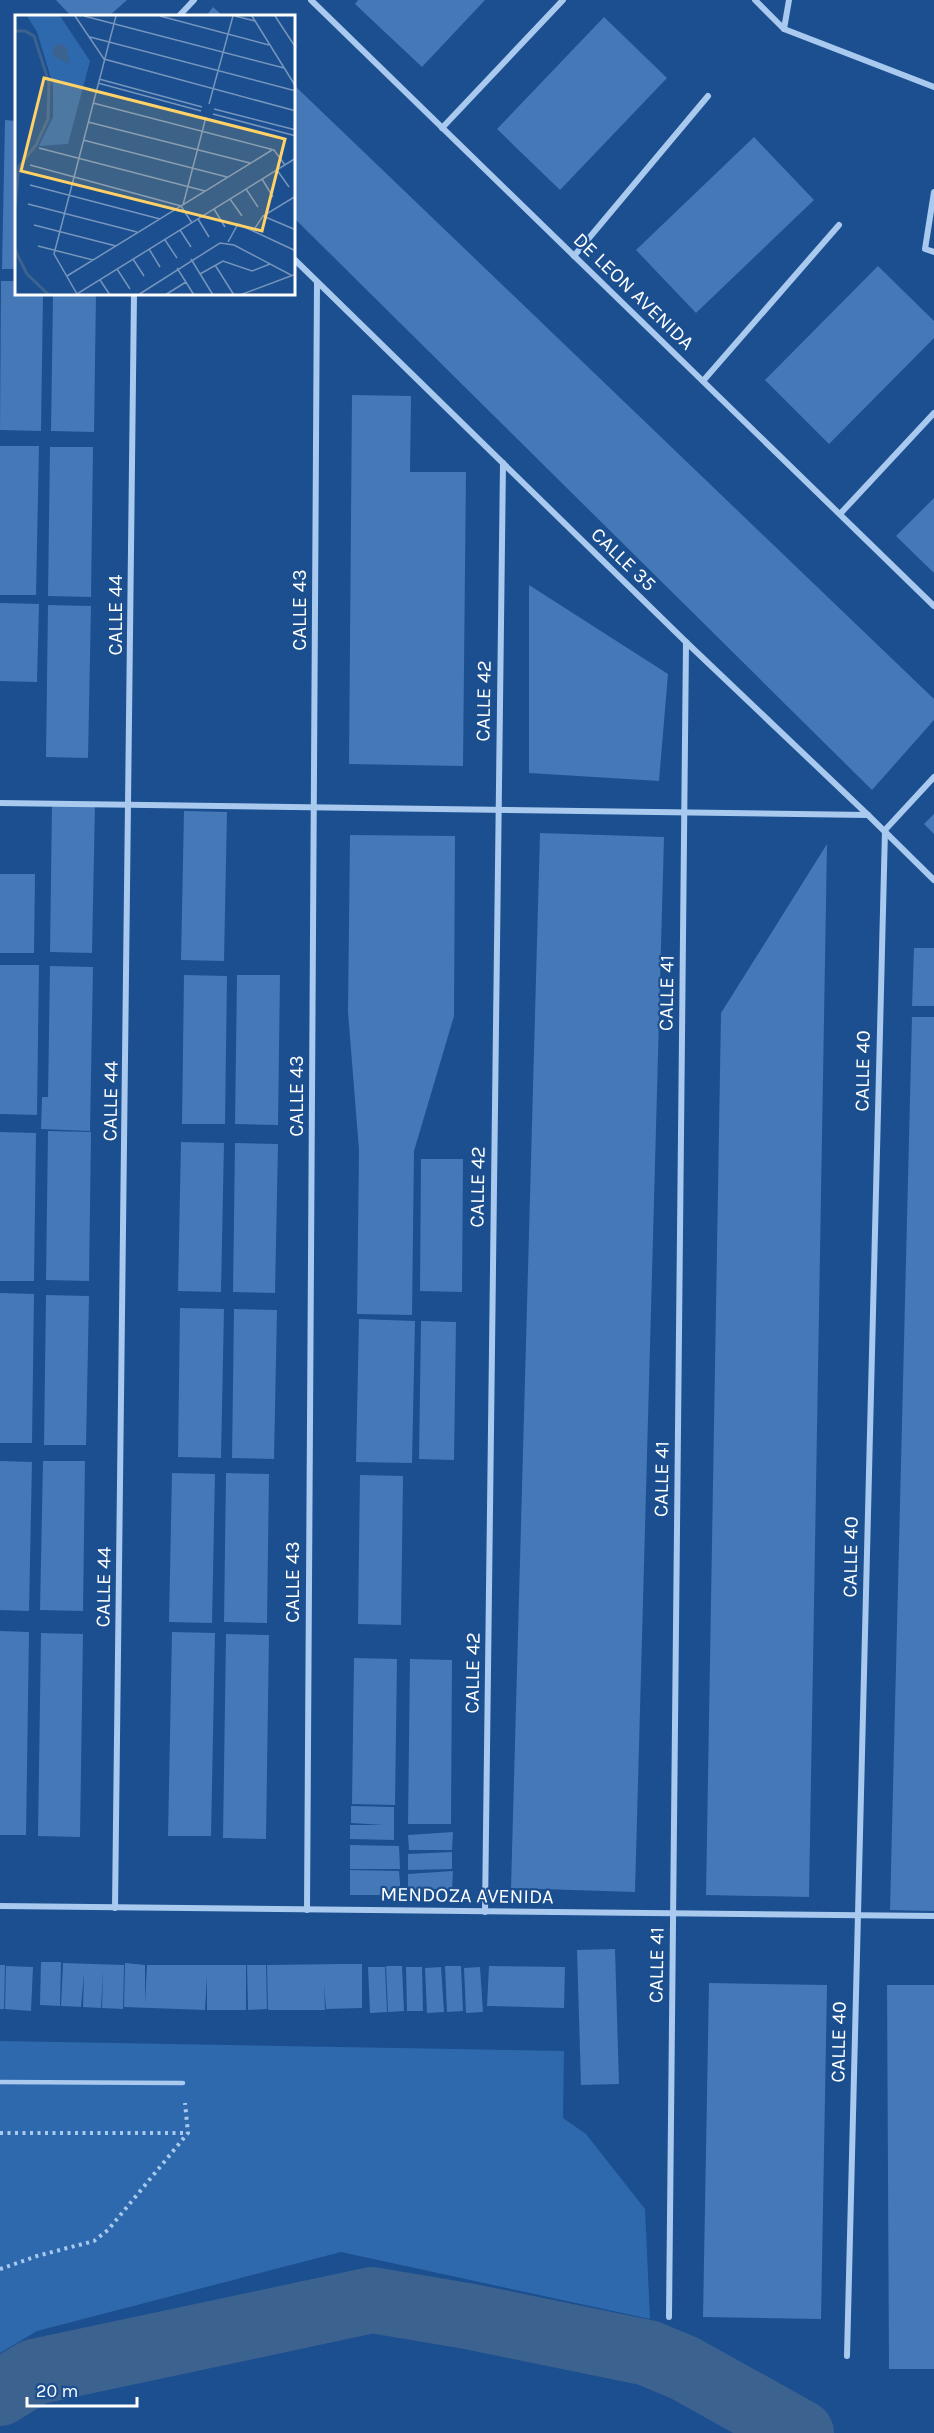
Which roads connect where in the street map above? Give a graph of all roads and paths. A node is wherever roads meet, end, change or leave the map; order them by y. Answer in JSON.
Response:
{"nodes":[{"id":1,"x":194,"y":0,"type":"edge"},
{"id":2,"x":563,"y":0,"type":"edge"},
{"id":3,"x":755,"y":0,"type":"edge"},
{"id":4,"x":789,"y":0,"type":"edge"},
{"id":5,"x":316,"y":2,"type":"edge"},
{"id":6,"x":180,"y":15,"type":"edge"},
{"id":7,"x":784,"y":28,"type":"junction"},
{"id":8,"x":934,"y":87,"type":"edge"},
{"id":9,"x":708,"y":96,"type":"dead end"},
{"id":10,"x":442,"y":128,"type":"junction"},
{"id":11,"x":934,"y":192,"type":"edge"},
{"id":12,"x":839,"y":225,"type":"dead end"},
{"id":13,"x":934,"y":252,"type":"edge"},
{"id":14,"x":574,"y":256,"type":"junction"},
{"id":15,"x":296,"y":261,"type":"edge"},
{"id":16,"x":318,"y":282,"type":"junction"},
{"id":17,"x":134,"y":296,"type":"edge"},
{"id":18,"x":703,"y":381,"type":"junction"},
{"id":19,"x":934,"y":413,"type":"edge"},
{"id":20,"x":503,"y":462,"type":"junction"},
{"id":21,"x":840,"y":514,"type":"junction"},
{"id":22,"x":934,"y":606,"type":"edge"},
{"id":23,"x":686,"y":642,"type":"junction"},
{"id":24,"x":934,"y":777,"type":"edge"},
{"id":25,"x":0,"y":803,"type":"edge"},
{"id":26,"x":130,"y":805,"type":"junction"},
{"id":27,"x":314,"y":808,"type":"junction"},
{"id":28,"x":498,"y":810,"type":"junction"},
{"id":29,"x":684,"y":813,"type":"junction"},
{"id":30,"x":868,"y":814,"type":"junction"},
{"id":31,"x":885,"y":830,"type":"junction"},
{"id":32,"x":934,"y":880,"type":"edge"},
{"id":33,"x":0,"y":1906,"type":"edge"},
{"id":34,"x":116,"y":1908,"type":"junction"},
{"id":35,"x":307,"y":1910,"type":"junction"},
{"id":36,"x":485,"y":1912,"type":"junction"},
{"id":37,"x":673,"y":1914,"type":"junction"},
{"id":38,"x":857,"y":1916,"type":"junction"},
{"id":39,"x":934,"y":1916,"type":"edge"},
{"id":40,"x":0,"y":2082,"type":"edge"},
{"id":41,"x":183,"y":2083,"type":"joint"},
{"id":42,"x":0,"y":2133,"type":"edge"},
{"id":43,"x":188,"y":2133,"type":"junction"},
{"id":44,"x":0,"y":2269,"type":"edge"},
{"id":45,"x":669,"y":2317,"type":"dead end"},
{"id":46,"x":847,"y":2356,"type":"dead end"}],
"edges":[{"from":1,"to":6,"type":"street"},
{"from":2,"to":10,"type":"street"},
{"from":3,"to":7,"type":"street"},
{"from":4,"to":7,"type":"street"},
{"from":5,"to":10,"type":"street","name":"DE LEON AVENIDA"},
{"from":7,"to":8,"type":"street"},
{"from":9,"to":14,"type":"street"},
{"from":10,"to":14,"type":"street","name":"DE LEON AVENIDA"},
{"from":11,"to":13,"type":"street"},
{"from":12,"to":18,"type":"street"},
{"from":14,"to":18,"type":"street","name":"DE LEON AVENIDA"},
{"from":15,"to":16,"type":"street","name":"CALLE 35"},
{"from":16,"to":20,"type":"street","name":"CALLE 35"},
{"from":16,"to":27,"type":"street","name":"CALLE 43"},
{"from":17,"to":26,"type":"street","name":"CALLE 44"},
{"from":18,"to":21,"type":"street","name":"DE LEON AVENIDA"},
{"from":19,"to":21,"type":"street"},
{"from":20,"to":23,"type":"street","name":"CALLE 35"},
{"from":20,"to":28,"type":"street","name":"CALLE 42"},
{"from":21,"to":22,"type":"street","name":"DE LEON AVENIDA"},
{"from":23,"to":29,"type":"street","name":"CALLE 41"},
{"from":23,"to":30,"type":"street","name":"CALLE 35"},
{"from":24,"to":31,"type":"street"},
{"from":25,"to":26,"type":"street"},
{"from":26,"to":27,"type":"street"},
{"from":26,"to":34,"type":"street","name":"CALLE 44"},
{"from":27,"to":28,"type":"street"},
{"from":27,"to":35,"type":"street","name":"CALLE 43"},
{"from":28,"to":29,"type":"street"},
{"from":28,"to":36,"type":"street","name":"CALLE 42"},
{"from":29,"to":30,"type":"street"},
{"from":29,"to":37,"type":"street","name":"CALLE 41"},
{"from":30,"to":31,"type":"street","name":"CALLE 35"},
{"from":31,"to":32,"type":"street","name":"CALLE 35"},
{"from":31,"to":38,"type":"street","name":"CALLE 40"},
{"from":33,"to":34,"type":"street","name":"MENDOZA AVENIDA"},
{"from":34,"to":35,"type":"street","name":"MENDOZA AVENIDA"},
{"from":35,"to":36,"type":"street","name":"MENDOZA AVENIDA"},
{"from":36,"to":37,"type":"street","name":"MENDOZA AVENIDA"},
{"from":37,"to":38,"type":"street","name":"MENDOZA AVENIDA"},
{"from":37,"to":45,"type":"street","name":"CALLE 41"},
{"from":38,"to":39,"type":"street","name":"MENDOZA AVENIDA"},
{"from":38,"to":46,"type":"street","name":"CALLE 40"},
{"from":40,"to":41,"type":"lane"},
{"from":41,"to":43,"type":"path"},
{"from":42,"to":43,"type":"path"},
{"from":43,"to":44,"type":"path"}]}
